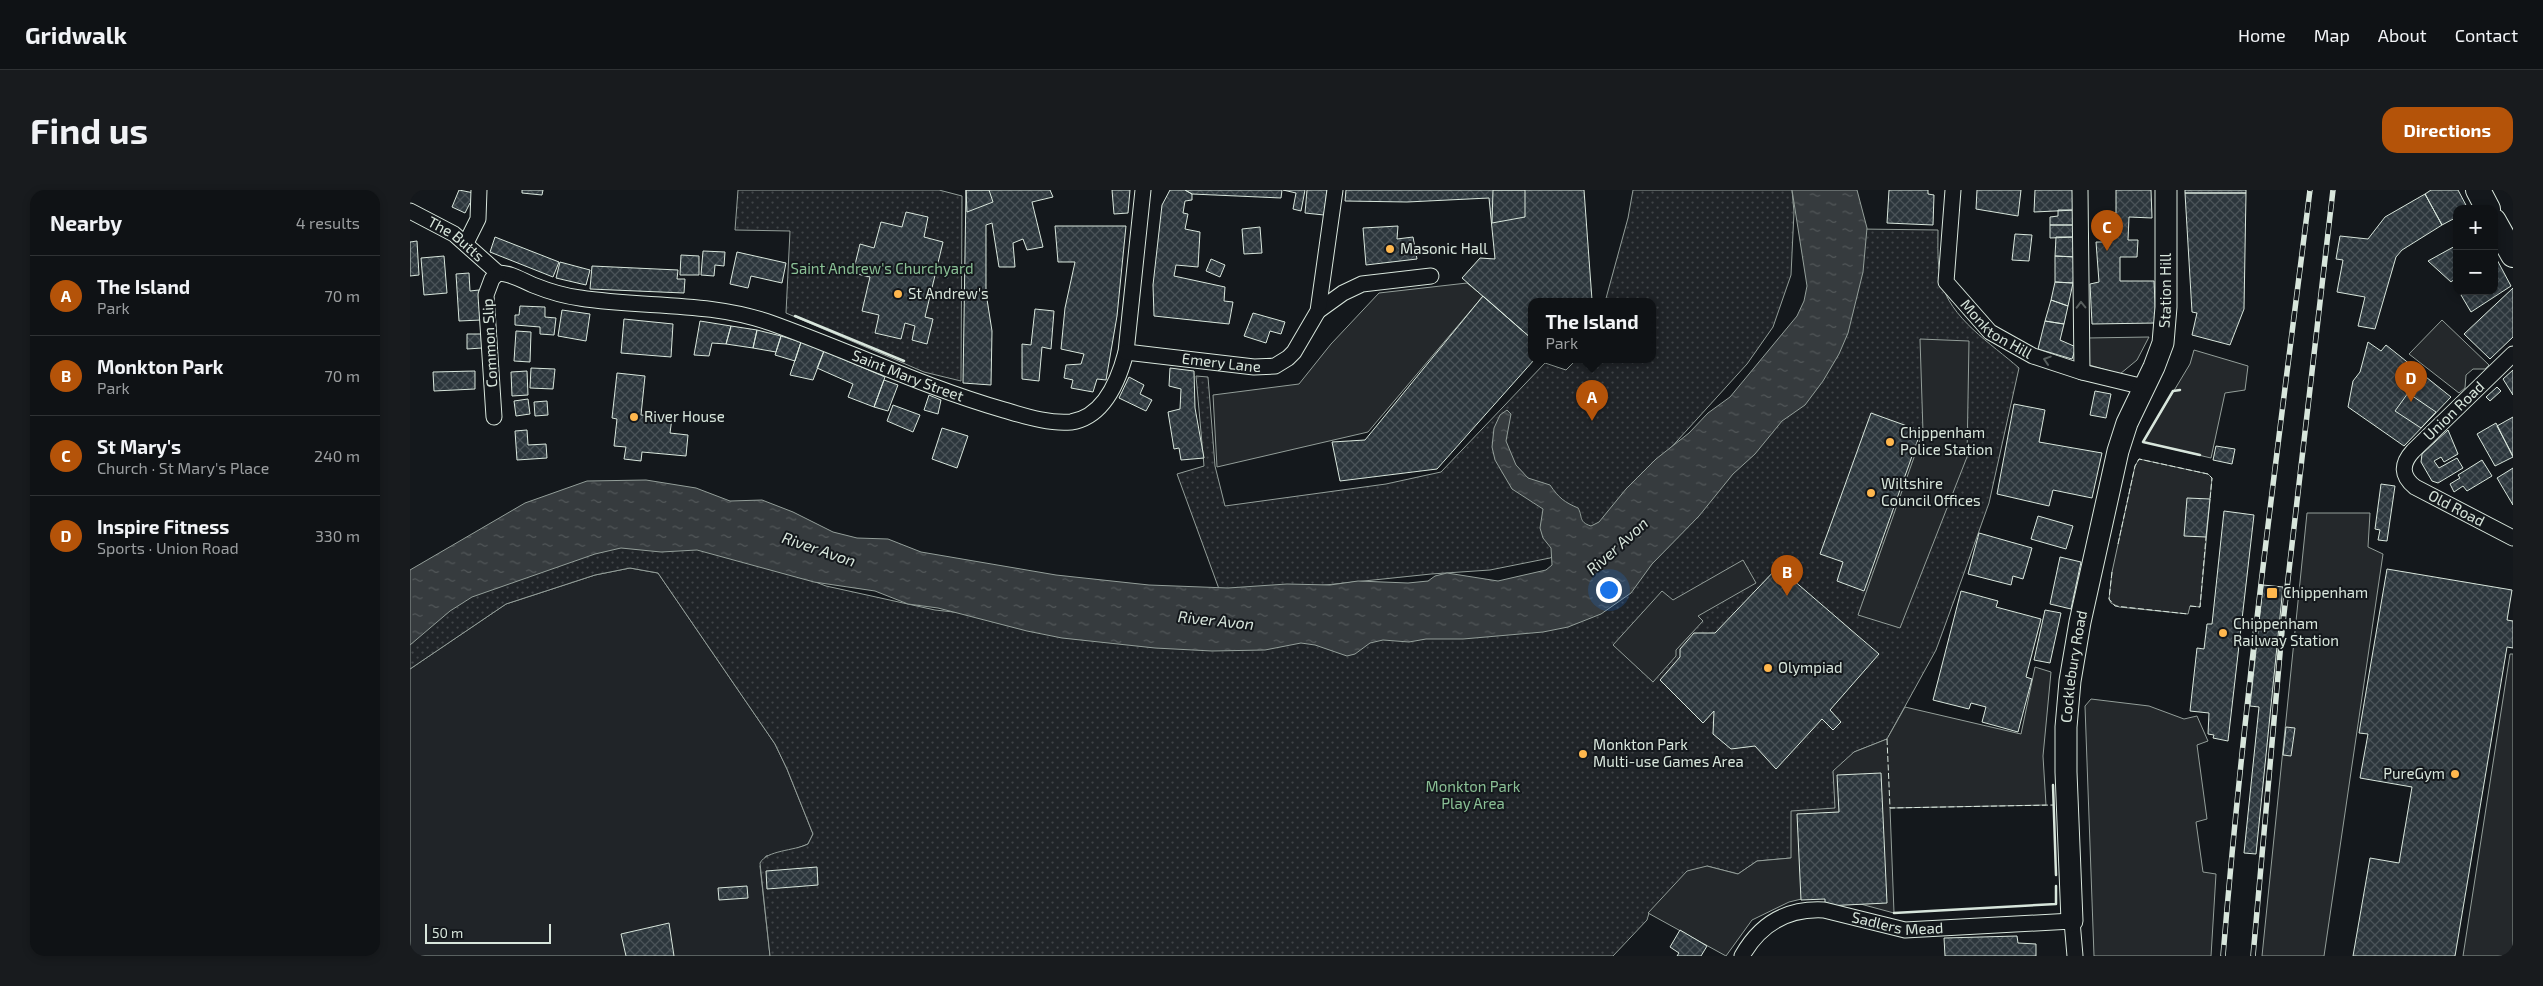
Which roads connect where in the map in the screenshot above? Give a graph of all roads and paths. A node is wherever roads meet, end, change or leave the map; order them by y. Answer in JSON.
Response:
{"nodes":[{"id":1,"x":479,"y":190,"type":"edge"},
{"id":2,"x":1143,"y":190,"type":"edge"},
{"id":3,"x":1335,"y":190,"type":"edge"},
{"id":4,"x":1953,"y":190,"type":"edge"},
{"id":5,"x":2080,"y":190,"type":"edge"},
{"id":6,"x":2166,"y":190,"type":"edge"},
{"id":7,"x":2478,"y":190,"type":"edge"},
{"id":8,"x":2486,"y":205,"type":"edge"},
{"id":9,"x":410,"y":211,"type":"edge"},
{"id":10,"x":2498,"y":228,"type":"edge"},
{"id":11,"x":466,"y":243,"type":"junction"},
{"id":12,"x":2513,"y":254,"type":"edge"},
{"id":13,"x":498,"y":273,"type":"junction"},
{"id":14,"x":1431,"y":276,"type":"dead end"},
{"id":15,"x":1318,"y":311,"type":"junction"},
{"id":16,"x":1126,"y":352,"type":"junction"},
{"id":17,"x":2513,"y":354,"type":"edge"},
{"id":18,"x":2082,"y":372,"type":"junction"},
{"id":19,"x":2144,"y":387,"type":"junction"},
{"id":20,"x":494,"y":417,"type":"dead end"},
{"id":21,"x":2404,"y":474,"type":"joint"},
{"id":22,"x":2513,"y":538,"type":"edge"},
{"id":23,"x":2072,"y":921,"type":"junction"},
{"id":24,"x":1742,"y":956,"type":"edge"},
{"id":25,"x":2075,"y":956,"type":"edge"}],
"edges":[{"from":1,"to":11,"type":"street"},
{"from":2,"to":16,"type":"street","name":"Saint Mary Street"},
{"from":3,"to":15,"type":"street","name":"Emery Lane"},
{"from":18,"to":4,"type":"street","name":"Monkton Hill","one_way":true},
{"from":18,"to":5,"type":"street","one_way":true},
{"from":6,"to":19,"type":"street","name":"Station Hill"},
{"from":7,"to":8,"type":"main road"},
{"from":9,"to":11,"type":"street","name":"The Butts"},
{"from":10,"to":12,"type":"main road"},
{"from":11,"to":13,"type":"street","name":"The Butts"},
{"from":13,"to":16,"type":"street","name":"Saint Mary Street"},
{"from":13,"to":20,"type":"street","name":"Common Slip"},
{"from":14,"to":15,"type":"street","name":"Emery Lane"},
{"from":15,"to":16,"type":"street","name":"Emery Lane"},
{"from":17,"to":21,"type":"street","name":"Union Road"},
{"from":18,"to":19,"type":"street","name":"Monkton Hill"},
{"from":19,"to":23,"type":"street","name":"Cocklebury Road"},
{"from":21,"to":22,"type":"street","name":"Old Road"},
{"from":23,"to":24,"type":"street","name":"Sadlers Mead"},
{"from":23,"to":25,"type":"street","name":"Cocklebury Road"}]}
